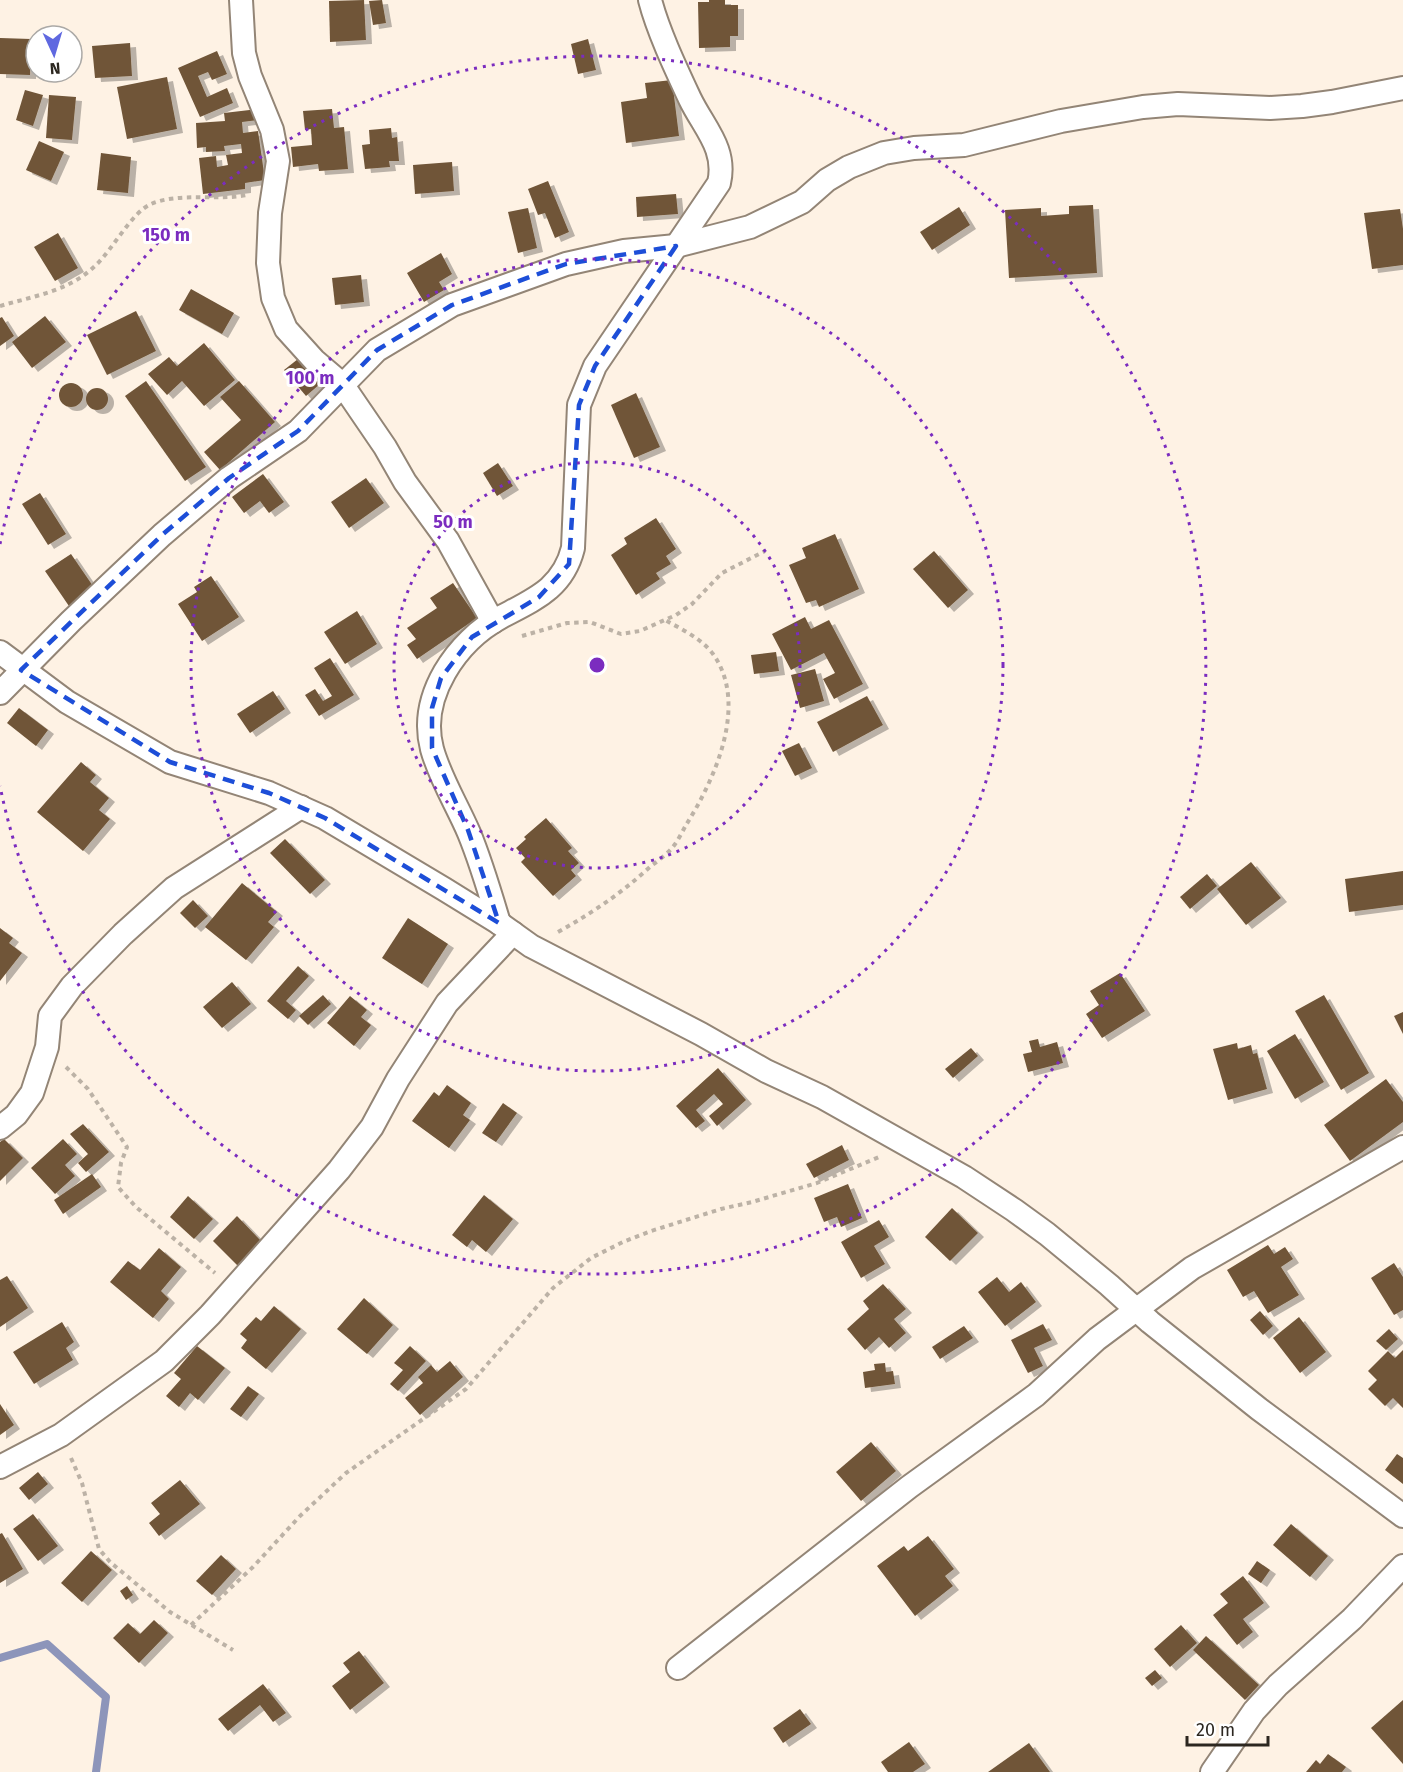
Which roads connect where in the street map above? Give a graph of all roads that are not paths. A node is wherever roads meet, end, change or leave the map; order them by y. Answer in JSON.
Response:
{"nodes":[{"id":1,"x":241,"y":0,"type":"edge"},
{"id":2,"x":650,"y":0,"type":"edge"},
{"id":3,"x":1403,"y":88,"type":"edge"},
{"id":4,"x":676,"y":246,"type":"junction"},
{"id":5,"x":342,"y":384,"type":"junction"},
{"id":6,"x":493,"y":622,"type":"junction"},
{"id":7,"x":0,"y":652,"type":"edge"},
{"id":8,"x":21,"y":670,"type":"junction"},
{"id":9,"x":0,"y":693,"type":"edge"},
{"id":10,"x":301,"y":807,"type":"junction"},
{"id":11,"x":506,"y":928,"type":"junction"},
{"id":12,"x":0,"y":1128,"type":"edge"},
{"id":13,"x":1403,"y":1147,"type":"edge"},
{"id":14,"x":1135,"y":1309,"type":"junction"},
{"id":15,"x":0,"y":1467,"type":"edge"},
{"id":16,"x":1403,"y":1516,"type":"edge"},
{"id":17,"x":1403,"y":1566,"type":"edge"},
{"id":18,"x":678,"y":1668,"type":"dead end"},
{"id":19,"x":1212,"y":1772,"type":"edge"}],
"edges":[{"from":1,"to":5,"type":"street"},
{"from":2,"to":4,"type":"street"},
{"from":3,"to":4,"type":"street"},
{"from":4,"to":5,"type":"street"},
{"from":4,"to":6,"type":"street"},
{"from":5,"to":6,"type":"street"},
{"from":5,"to":8,"type":"street"},
{"from":6,"to":11,"type":"street"},
{"from":7,"to":8,"type":"street"},
{"from":8,"to":9,"type":"street"},
{"from":8,"to":10,"type":"street"},
{"from":10,"to":11,"type":"street"},
{"from":10,"to":12,"type":"street"},
{"from":11,"to":14,"type":"street"},
{"from":11,"to":15,"type":"street"},
{"from":13,"to":14,"type":"street"},
{"from":14,"to":16,"type":"street"},
{"from":14,"to":18,"type":"street"},
{"from":17,"to":19,"type":"street"}]}
